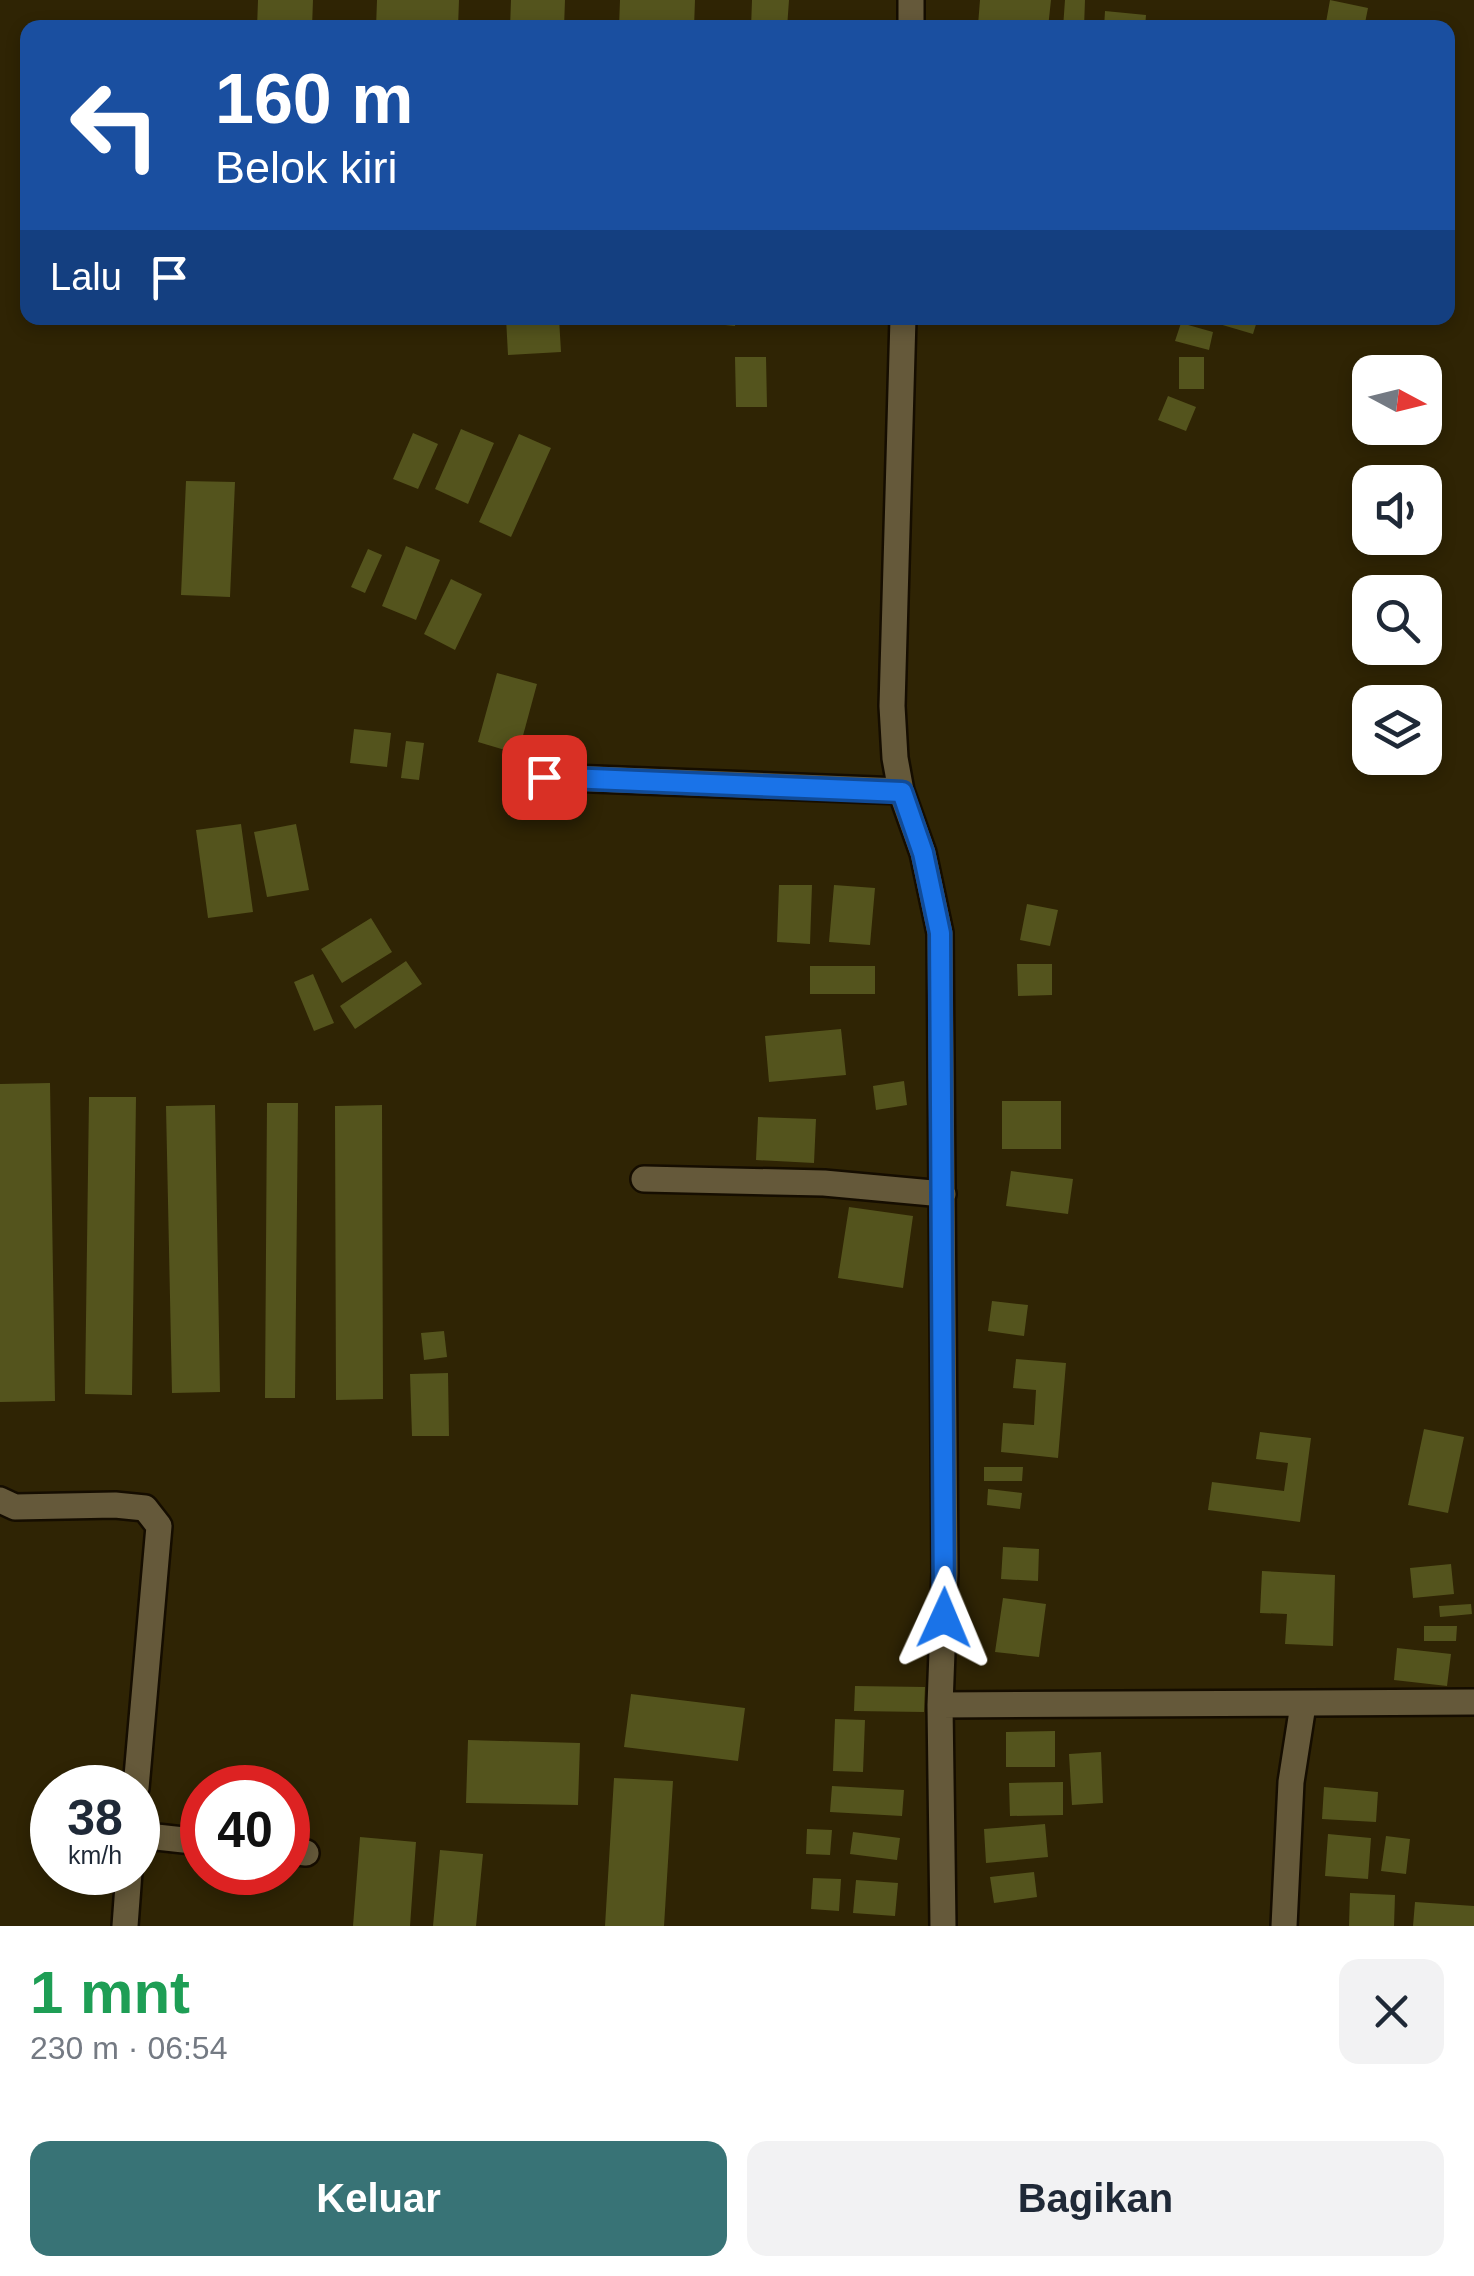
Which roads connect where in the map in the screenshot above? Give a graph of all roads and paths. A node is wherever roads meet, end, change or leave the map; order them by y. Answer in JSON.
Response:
{"nodes":[{"id":1,"x":902,"y":325,"type":"edge"},
{"id":2,"x":544,"y":777,"type":"dead end"},
{"id":3,"x":902,"y":792,"type":"junction"},
{"id":4,"x":644,"y":1179,"type":"dead end"},
{"id":5,"x":943,"y":1194,"type":"junction"},
{"id":6,"x":0,"y":1500,"type":"edge"},
{"id":7,"x":1474,"y":1702,"type":"edge"},
{"id":8,"x":940,"y":1705,"type":"junction"},
{"id":9,"x":1303,"y":1705,"type":"junction"},
{"id":10,"x":138,"y":1765,"type":"edge"},
{"id":11,"x":127,"y":1895,"type":"edge"},
{"id":12,"x":125,"y":1926,"type":"edge"},
{"id":13,"x":942,"y":1926,"type":"edge"},
{"id":14,"x":1284,"y":1926,"type":"edge"}],
"edges":[{"from":1,"to":3,"type":"street"},
{"from":2,"to":3,"type":"street"},
{"from":3,"to":5,"type":"street"},
{"from":4,"to":5,"type":"street"},
{"from":5,"to":8,"type":"street"},
{"from":6,"to":10,"type":"street"},
{"from":7,"to":9,"type":"street"},
{"from":8,"to":9,"type":"street"},
{"from":8,"to":13,"type":"street"},
{"from":9,"to":14,"type":"street"},
{"from":11,"to":12,"type":"street"}]}
